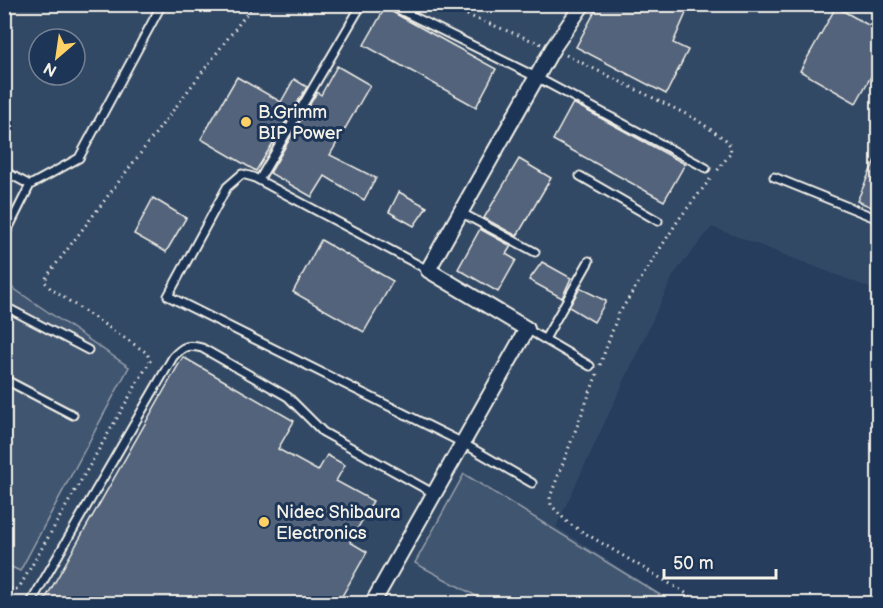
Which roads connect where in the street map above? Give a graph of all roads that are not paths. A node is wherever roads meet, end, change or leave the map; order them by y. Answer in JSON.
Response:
{"nodes":[{"id":1,"x":162,"y":4,"type":"edge"},
{"id":2,"x":362,"y":4,"type":"edge"},
{"id":3,"x":388,"y":4,"type":"edge"},
{"id":4,"x":583,"y":4,"type":"edge"},
{"id":5,"x":536,"y":77,"type":"junction"},
{"id":6,"x":706,"y":168,"type":"dead end"},
{"id":7,"x":4,"y":171,"type":"edge"},
{"id":8,"x":580,"y":176,"type":"dead end"},
{"id":9,"x":774,"y":177,"type":"dead end"},
{"id":10,"x":259,"y":180,"type":"junction"},
{"id":11,"x":30,"y":185,"type":"junction"},
{"id":12,"x":460,"y":212,"type":"junction"},
{"id":13,"x":879,"y":219,"type":"edge"},
{"id":14,"x":658,"y":221,"type":"dead end"},
{"id":15,"x":4,"y":237,"type":"edge"},
{"id":16,"x":535,"y":252,"type":"dead end"},
{"id":17,"x":589,"y":261,"type":"dead end"},
{"id":18,"x":428,"y":270,"type":"junction"},
{"id":19,"x":4,"y":306,"type":"edge"},
{"id":20,"x":526,"y":329,"type":"junction"},
{"id":21,"x":544,"y":339,"type":"junction"},
{"id":22,"x":88,"y":350,"type":"dead end"},
{"id":23,"x":590,"y":366,"type":"dead end"},
{"id":24,"x":4,"y":379,"type":"edge"},
{"id":25,"x":73,"y":415,"type":"dead end"},
{"id":26,"x":461,"y":442,"type":"junction"},
{"id":27,"x":532,"y":483,"type":"dead end"},
{"id":28,"x":433,"y":493,"type":"junction"},
{"id":29,"x":30,"y":603,"type":"edge"},
{"id":30,"x":372,"y":603,"type":"edge"}],
"edges":[{"from":1,"to":11,"type":"lane"},
{"from":2,"to":10,"type":"lane"},
{"from":3,"to":5,"type":"lane"},
{"from":4,"to":5,"type":"street"},
{"from":5,"to":6,"type":"lane"},
{"from":5,"to":12,"type":"street"},
{"from":7,"to":11,"type":"lane"},
{"from":8,"to":14,"type":"lane"},
{"from":9,"to":13,"type":"lane"},
{"from":10,"to":18,"type":"lane"},
{"from":10,"to":26,"type":"lane"},
{"from":11,"to":15,"type":"lane"},
{"from":12,"to":16,"type":"lane"},
{"from":12,"to":18,"type":"street"},
{"from":17,"to":21,"type":"lane"},
{"from":18,"to":20,"type":"street"},
{"from":19,"to":22,"type":"lane"},
{"from":20,"to":21,"type":"lane"},
{"from":20,"to":26,"type":"street"},
{"from":21,"to":23,"type":"lane"},
{"from":24,"to":25,"type":"lane"},
{"from":26,"to":27,"type":"lane"},
{"from":26,"to":28,"type":"street"},
{"from":28,"to":29,"type":"lane"},
{"from":28,"to":30,"type":"street"}]}
